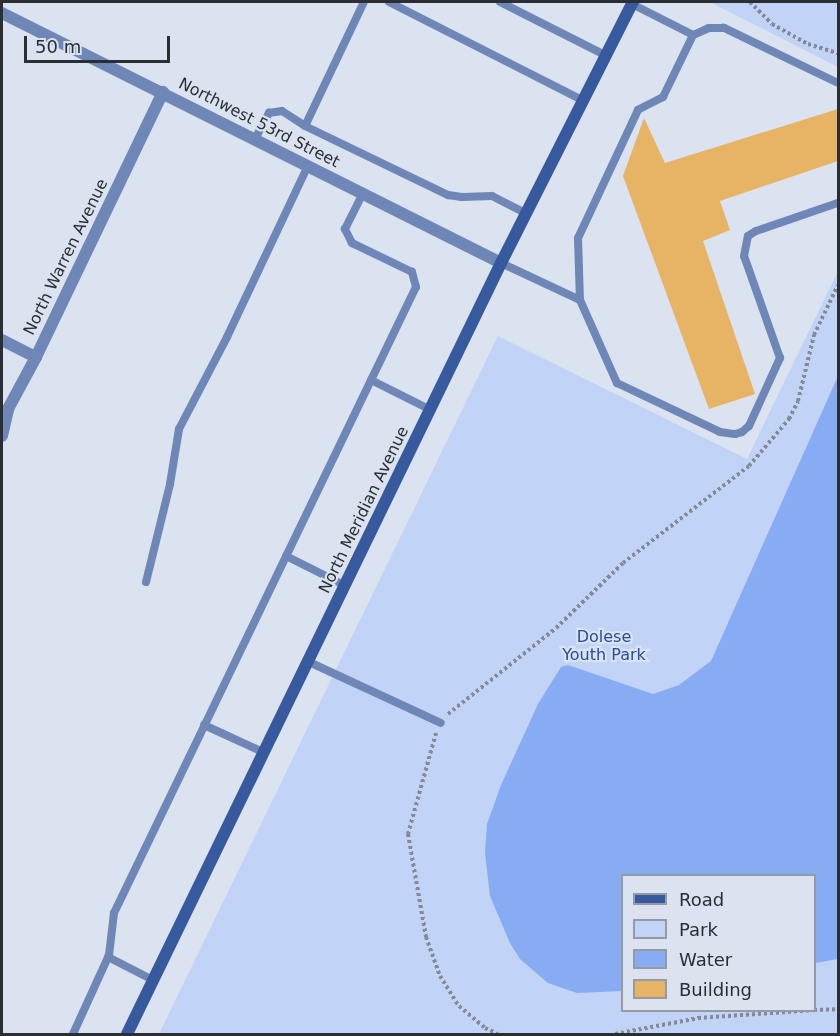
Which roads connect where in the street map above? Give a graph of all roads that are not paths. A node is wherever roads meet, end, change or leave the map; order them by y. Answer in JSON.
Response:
{"nodes":[{"id":1,"x":364,"y":2,"type":"edge"},
{"id":2,"x":389,"y":2,"type":"edge"},
{"id":3,"x":500,"y":2,"type":"edge"},
{"id":4,"x":631,"y":2,"type":"edge"},
{"id":5,"x":2,"y":13,"type":"edge"},
{"id":6,"x":693,"y":34,"type":"junction"},
{"id":7,"x":607,"y":56,"type":"junction"},
{"id":8,"x":838,"y":83,"type":"edge"},
{"id":9,"x":163,"y":92,"type":"junction"},
{"id":10,"x":584,"y":101,"type":"junction"},
{"id":11,"x":305,"y":126,"type":"junction"},
{"id":12,"x":255,"y":139,"type":"junction"},
{"id":13,"x":308,"y":166,"type":"junction"},
{"id":14,"x":363,"y":193,"type":"junction"},
{"id":15,"x":838,"y":203,"type":"edge"},
{"id":16,"x":526,"y":213,"type":"junction"},
{"id":17,"x":501,"y":263,"type":"junction"},
{"id":18,"x":580,"y":300,"type":"junction"},
{"id":19,"x":2,"y":340,"type":"edge"},
{"id":20,"x":36,"y":357,"type":"junction"},
{"id":21,"x":371,"y":380,"type":"junction"},
{"id":22,"x":430,"y":410,"type":"junction"},
{"id":23,"x":2,"y":436,"type":"edge"},
{"id":24,"x":286,"y":556,"type":"junction"},
{"id":25,"x":146,"y":582,"type":"dead end"},
{"id":26,"x":346,"y":586,"type":"junction"},
{"id":27,"x":309,"y":662,"type":"junction"},
{"id":28,"x":441,"y":723,"type":"road end"},
{"id":29,"x":204,"y":725,"type":"junction"},
{"id":30,"x":265,"y":753,"type":"junction"},
{"id":31,"x":108,"y":957,"type":"junction"},
{"id":32,"x":153,"y":980,"type":"junction"},
{"id":33,"x":73,"y":1035,"type":"edge"},
{"id":34,"x":127,"y":1035,"type":"edge"}],
"edges":[{"from":1,"to":11,"type":"lane"},
{"from":2,"to":10,"type":"lane"},
{"from":3,"to":7,"type":"lane"},
{"from":4,"to":6,"type":"lane"},
{"from":4,"to":7,"type":"main road","name":"North Meridian Avenue"},
{"from":5,"to":9,"type":"street","name":"Northwest 53rd Street"},
{"from":6,"to":8,"type":"lane"},
{"from":6,"to":18,"type":"lane"},
{"from":7,"to":10,"type":"main road","name":"North Meridian Avenue"},
{"from":9,"to":12,"type":"street","name":"Northwest 53rd Street"},
{"from":9,"to":20,"type":"street","name":"North Warren Avenue"},
{"from":10,"to":16,"type":"main road","name":"North Meridian Avenue"},
{"from":11,"to":12,"type":"lane"},
{"from":11,"to":16,"type":"lane"},
{"from":12,"to":13,"type":"street","name":"Northwest 53rd Street"},
{"from":13,"to":14,"type":"street","name":"Northwest 53rd Street"},
{"from":13,"to":25,"type":"lane"},
{"from":14,"to":17,"type":"street","name":"Northwest 53rd Street"},
{"from":14,"to":21,"type":"lane"},
{"from":15,"to":18,"type":"lane"},
{"from":16,"to":17,"type":"main road","name":"North Meridian Avenue"},
{"from":17,"to":18,"type":"lane"},
{"from":17,"to":22,"type":"main road","name":"North Meridian Avenue"},
{"from":19,"to":20,"type":"street"},
{"from":20,"to":23,"type":"street","name":"North Warren Avenue"},
{"from":21,"to":22,"type":"lane"},
{"from":21,"to":24,"type":"lane"},
{"from":22,"to":26,"type":"main road","name":"North Meridian Avenue"},
{"from":24,"to":26,"type":"lane"},
{"from":24,"to":29,"type":"lane"},
{"from":26,"to":27,"type":"main road","name":"North Meridian Avenue"},
{"from":27,"to":28,"type":"lane"},
{"from":27,"to":30,"type":"main road","name":"North Meridian Avenue"},
{"from":29,"to":30,"type":"lane"},
{"from":29,"to":31,"type":"lane"},
{"from":30,"to":32,"type":"main road","name":"North Meridian Avenue"},
{"from":31,"to":32,"type":"lane"},
{"from":31,"to":33,"type":"lane"},
{"from":32,"to":34,"type":"main road","name":"North Meridian Avenue"}]}
